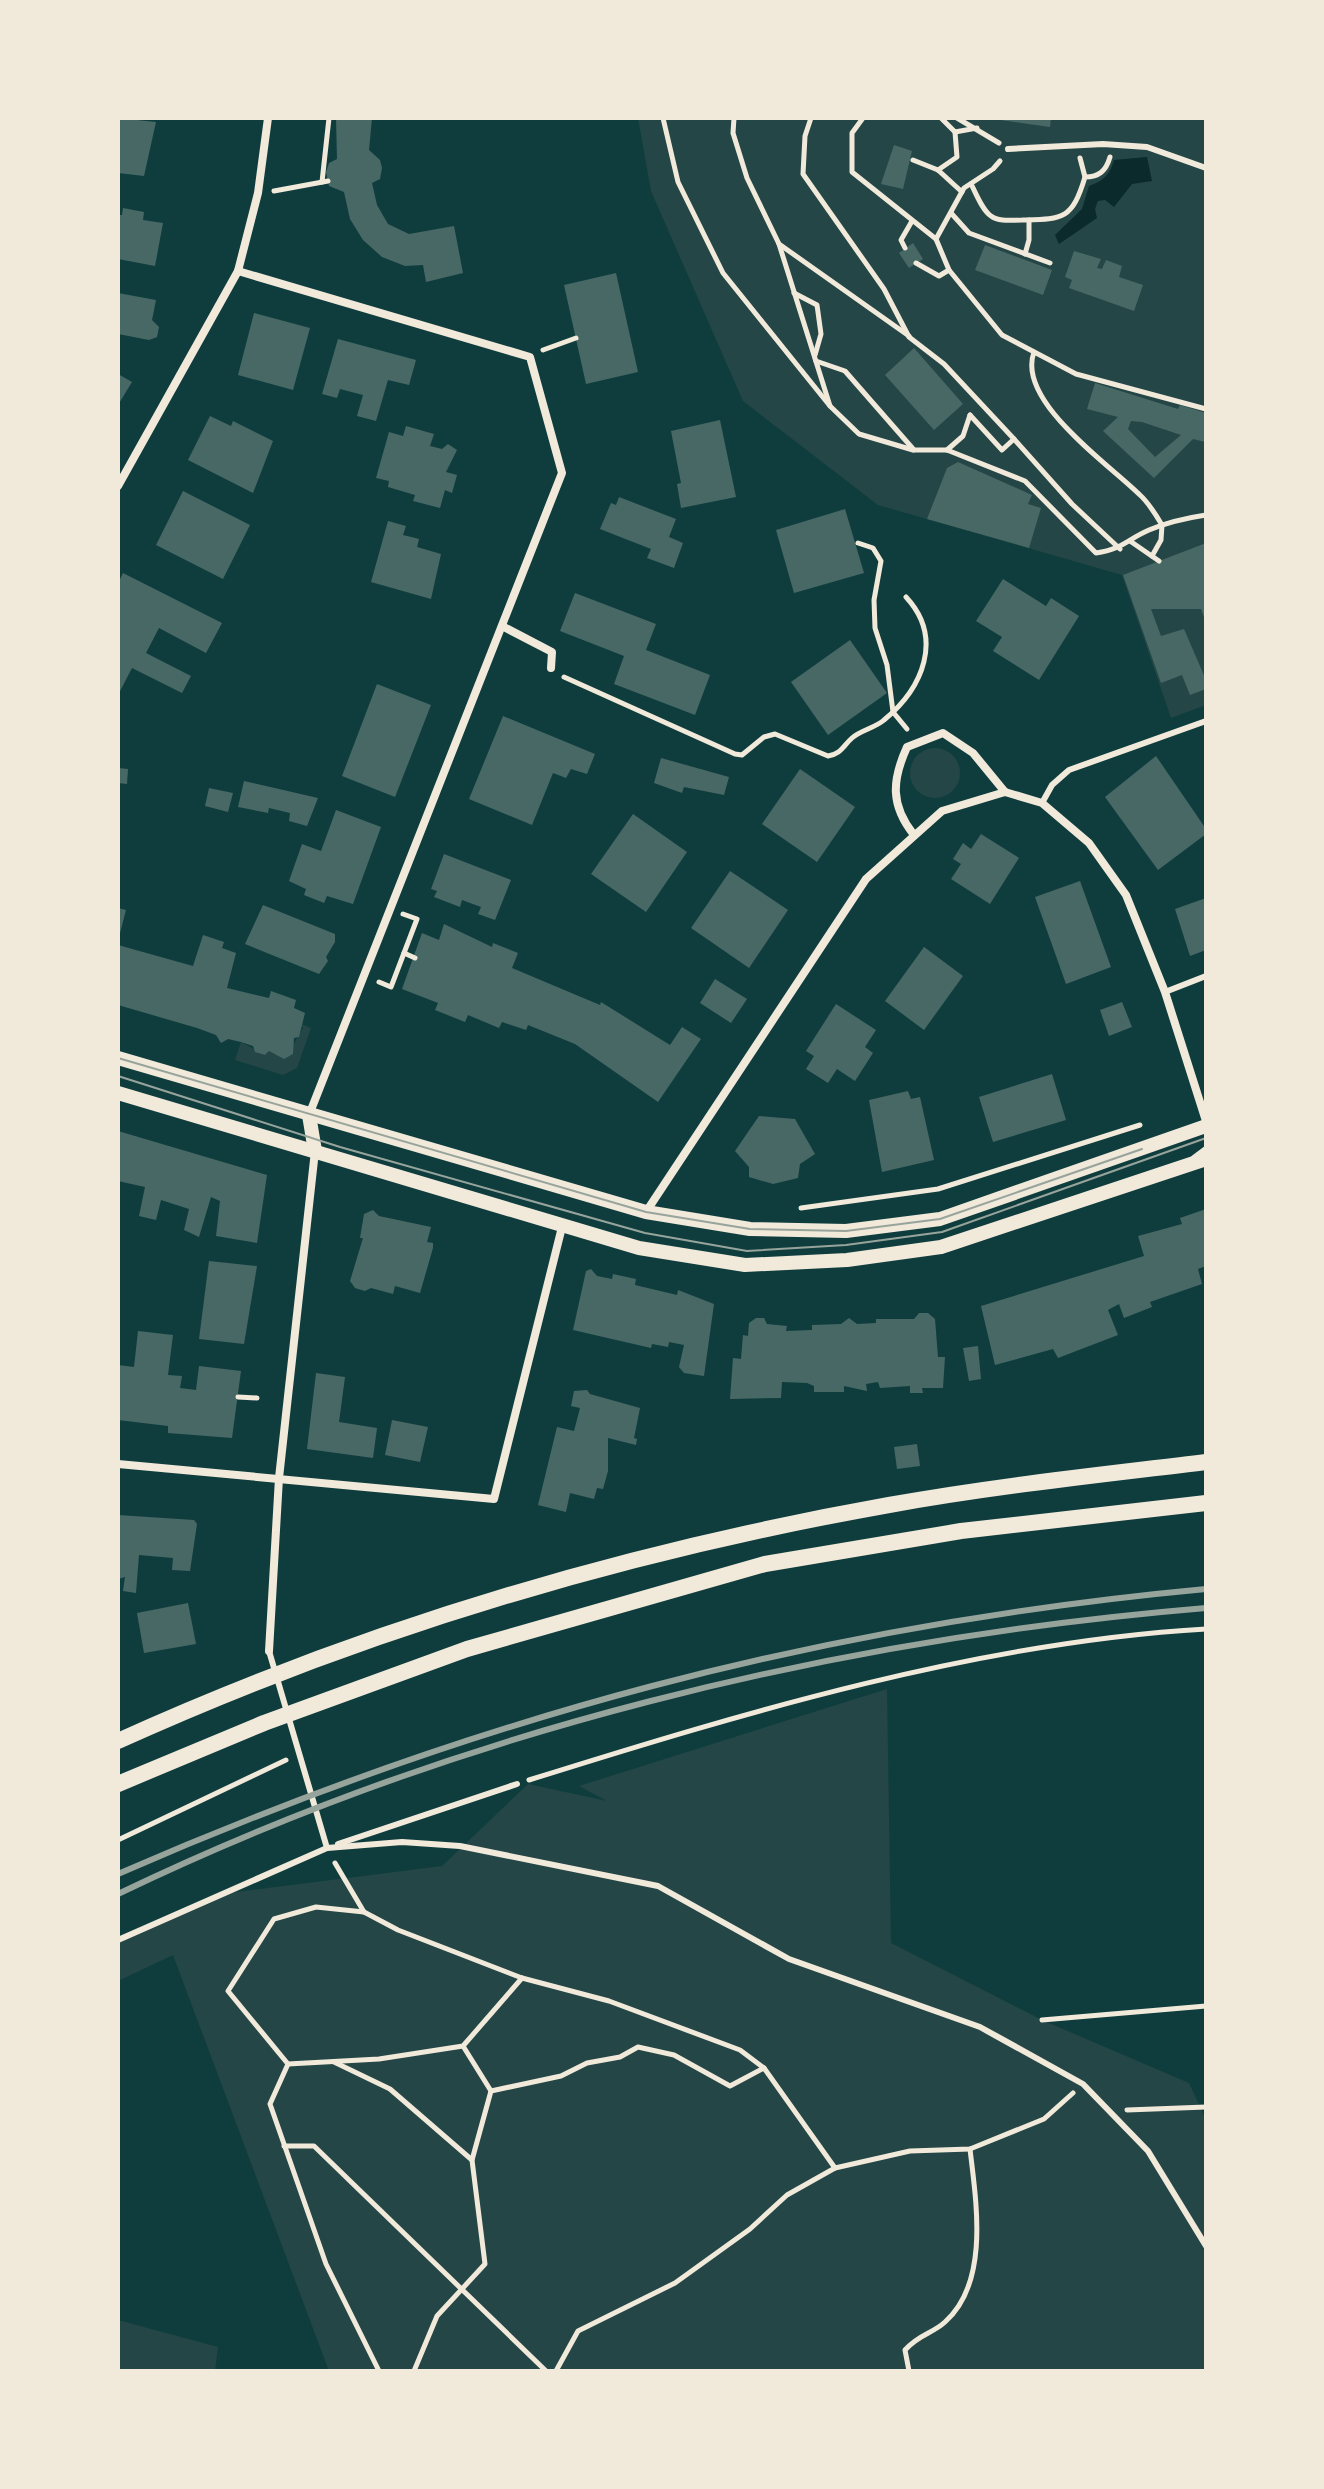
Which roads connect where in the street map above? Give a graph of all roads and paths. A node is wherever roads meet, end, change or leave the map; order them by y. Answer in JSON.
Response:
{"nodes":[{"id":1,"x":268,"y":118,"type":"edge"},
{"id":2,"x":329,"y":118,"type":"edge"},
{"id":3,"x":663,"y":118,"type":"edge"},
{"id":4,"x":734,"y":118,"type":"edge"},
{"id":5,"x":811,"y":118,"type":"edge"},
{"id":6,"x":863,"y":118,"type":"edge"},
{"id":7,"x":941,"y":118,"type":"edge"},
{"id":8,"x":957,"y":118,"type":"edge"},
{"id":9,"x":978,"y":128,"type":"junction"},
{"id":10,"x":955,"y":132,"type":"junction"},
{"id":11,"x":1112,"y":144,"type":"junction"},
{"id":12,"x":1008,"y":149,"type":"junction"},
{"id":13,"x":913,"y":160,"type":"dead end"},
{"id":14,"x":1206,"y":168,"type":"edge"},
{"id":15,"x":938,"y":170,"type":"junction"},
{"id":16,"x":971,"y":184,"type":"junction"},
{"id":17,"x":962,"y":192,"type":"junction"},
{"id":18,"x":258,"y":193,"type":"junction"},
{"id":19,"x":951,"y":213,"type":"junction"},
{"id":20,"x":1029,"y":220,"type":"junction"},
{"id":21,"x":912,"y":221,"type":"junction"},
{"id":22,"x":936,"y":239,"type":"junction"},
{"id":23,"x":779,"y":244,"type":"junction"},
{"id":24,"x":905,"y":248,"type":"dead end"},
{"id":25,"x":1025,"y":254,"type":"junction"},
{"id":26,"x":916,"y":263,"type":"dead end"},
{"id":27,"x":1050,"y":263,"type":"dead end"},
{"id":28,"x":949,"y":270,"type":"junction"},
{"id":29,"x":238,"y":271,"type":"junction"},
{"id":30,"x":794,"y":293,"type":"junction"},
{"id":31,"x":909,"y":337,"type":"junction"},
{"id":32,"x":576,"y":338,"type":"dead end"},
{"id":33,"x":560,"y":342,"type":"dead end"},
{"id":34,"x":1034,"y":352,"type":"junction"},
{"id":35,"x":815,"y":359,"type":"junction"},
{"id":36,"x":830,"y":406,"type":"junction"},
{"id":37,"x":1206,"y":409,"type":"edge"},
{"id":38,"x":1014,"y":439,"type":"junction"},
{"id":39,"x":914,"y":450,"type":"junction"},
{"id":40,"x":947,"y":450,"type":"junction"},
{"id":41,"x":1025,"y":481,"type":"junction"},
{"id":42,"x":118,"y":486,"type":"edge"},
{"id":43,"x":1021,"y":490,"type":"dead end"},
{"id":44,"x":1206,"y":515,"type":"edge"},
{"id":45,"x":1162,"y":525,"type":"junction"},
{"id":46,"x":1130,"y":541,"type":"junction"},
{"id":47,"x":858,"y":543,"type":"dead end"},
{"id":48,"x":1120,"y":549,"type":"junction"},
{"id":49,"x":1152,"y":556,"type":"junction"},
{"id":50,"x":1159,"y":561,"type":"dead end"},
{"id":51,"x":906,"y":597,"type":"dead end"},
{"id":52,"x":502,"y":626,"type":"junction"},
{"id":53,"x":551,"y":668,"type":"joint"},
{"id":54,"x":893,"y":712,"type":"junction"},
{"id":55,"x":1206,"y":721,"type":"edge"},
{"id":56,"x":918,"y":742,"type":"junction"},
{"id":57,"x":1005,"y":792,"type":"junction"},
{"id":58,"x":1042,"y":803,"type":"junction"},
{"id":59,"x":914,"y":835,"type":"junction"},
{"id":60,"x":413,"y":928,"type":"dead end"},
{"id":61,"x":404,"y":953,"type":"junction"},
{"id":62,"x":415,"y":958,"type":"dead end"},
{"id":63,"x":1206,"y":976,"type":"edge"},
{"id":64,"x":364,"y":977,"type":"junction"},
{"id":65,"x":1165,"y":992,"type":"junction"},
{"id":66,"x":118,"y":1058,"type":"edge"},
{"id":67,"x":118,"y":1093,"type":"edge"},
{"id":68,"x":309,"y":1115,"type":"junction"},
{"id":69,"x":1147,"y":1123,"type":"dead end"},
{"id":70,"x":1206,"y":1123,"type":"edge"},
{"id":71,"x":1206,"y":1149,"type":"edge"},
{"id":72,"x":315,"y":1151,"type":"junction"},
{"id":73,"x":1206,"y":1159,"type":"edge"},
{"id":74,"x":1181,"y":1167,"type":"junction"},
{"id":75,"x":800,"y":1208,"type":"dead end"},
{"id":76,"x":646,"y":1212,"type":"junction"},
{"id":77,"x":562,"y":1227,"type":"junction"},
{"id":78,"x":238,"y":1397,"type":"dead end"},
{"id":79,"x":257,"y":1398,"type":"dead end"},
{"id":80,"x":1206,"y":1462,"type":"edge"},
{"id":81,"x":118,"y":1464,"type":"edge"},
{"id":82,"x":279,"y":1478,"type":"junction"},
{"id":83,"x":1206,"y":1503,"type":"edge"},
{"id":84,"x":1206,"y":1629,"type":"edge"},
{"id":85,"x":269,"y":1651,"type":"joint"},
{"id":86,"x":118,"y":1741,"type":"edge"},
{"id":87,"x":298,"y":1754,"type":"junction"},
{"id":88,"x":118,"y":1784,"type":"edge"},
{"id":89,"x":517,"y":1784,"type":"joint"},
{"id":90,"x":118,"y":1840,"type":"edge"},
{"id":91,"x":327,"y":1848,"type":"junction"},
{"id":92,"x":364,"y":1912,"type":"junction"},
{"id":93,"x":118,"y":1940,"type":"edge"},
{"id":94,"x":522,"y":1978,"type":"junction"},
{"id":95,"x":1206,"y":2006,"type":"edge"},
{"id":96,"x":1042,"y":2020,"type":"dead end"},
{"id":97,"x":463,"y":2046,"type":"junction"},
{"id":98,"x":333,"y":2061,"type":"junction"},
{"id":99,"x":288,"y":2064,"type":"junction"},
{"id":100,"x":764,"y":2068,"type":"junction"},
{"id":101,"x":1083,"y":2084,"type":"junction"},
{"id":102,"x":491,"y":2091,"type":"junction"},
{"id":103,"x":1206,"y":2107,"type":"edge"},
{"id":104,"x":1108,"y":2111,"type":"junction"},
{"id":105,"x":284,"y":2146,"type":"junction"},
{"id":106,"x":970,"y":2149,"type":"junction"},
{"id":107,"x":472,"y":2160,"type":"junction"},
{"id":108,"x":835,"y":2168,"type":"junction"},
{"id":109,"x":1206,"y":2246,"type":"edge"},
{"id":110,"x":461,"y":2287,"type":"junction"},
{"id":111,"x":379,"y":2371,"type":"edge"},
{"id":112,"x":414,"y":2371,"type":"edge"},
{"id":113,"x":546,"y":2371,"type":"edge"},
{"id":114,"x":556,"y":2371,"type":"edge"},
{"id":115,"x":909,"y":2371,"type":"edge"}],
"edges":[{"from":1,"to":18,"type":"street"},
{"from":2,"to":18,"type":"path"},
{"from":3,"to":36,"type":"path"},
{"from":4,"to":23,"type":"path"},
{"from":5,"to":31,"type":"path"},
{"from":6,"to":21,"type":"path"},
{"from":7,"to":10,"type":"path"},
{"from":8,"to":9,"type":"path"},
{"from":9,"to":10,"type":"path"},
{"from":9,"to":12,"type":"path"},
{"from":10,"to":15,"type":"path"},
{"from":11,"to":12,"type":"lane"},
{"from":11,"to":14,"type":"lane"},
{"from":11,"to":20,"type":"path"},
{"from":12,"to":16,"type":"path"},
{"from":13,"to":15,"type":"path"},
{"from":15,"to":17,"type":"path"},
{"from":16,"to":17,"type":"path"},
{"from":16,"to":20,"type":"path"},
{"from":17,"to":19,"type":"path"},
{"from":18,"to":29,"type":"street"},
{"from":19,"to":22,"type":"path"},
{"from":19,"to":25,"type":"path"},
{"from":20,"to":25,"type":"path"},
{"from":21,"to":22,"type":"path"},
{"from":21,"to":24,"type":"path"},
{"from":22,"to":28,"type":"path"},
{"from":23,"to":30,"type":"path"},
{"from":23,"to":31,"type":"path"},
{"from":25,"to":27,"type":"path"},
{"from":26,"to":28,"type":"path"},
{"from":28,"to":34,"type":"path"},
{"from":29,"to":42,"type":"street"},
{"from":29,"to":52,"type":"street"},
{"from":30,"to":35,"type":"path"},
{"from":30,"to":35,"type":"path"},
{"from":31,"to":38,"type":"path"},
{"from":32,"to":33,"type":"path"},
{"from":34,"to":37,"type":"path"},
{"from":34,"to":45,"type":"path"},
{"from":35,"to":36,"type":"path"},
{"from":35,"to":39,"type":"path"},
{"from":36,"to":39,"type":"path"},
{"from":38,"to":40,"type":"path"},
{"from":38,"to":48,"type":"path"},
{"from":39,"to":40,"type":"path"},
{"from":40,"to":41,"type":"path"},
{"from":41,"to":43,"type":"path"},
{"from":41,"to":48,"type":"path"},
{"from":44,"to":45,"type":"path"},
{"from":45,"to":46,"type":"path"},
{"from":45,"to":49,"type":"path"},
{"from":46,"to":48,"type":"path"},
{"from":46,"to":49,"type":"path"},
{"from":47,"to":54,"type":"path"},
{"from":49,"to":50,"type":"path"},
{"from":51,"to":54,"type":"path"},
{"from":52,"to":53,"type":"street"},
{"from":52,"to":64,"type":"street"},
{"from":53,"to":54,"type":"path"},
{"from":54,"to":56,"type":"path"},
{"from":55,"to":58,"type":"lane"},
{"from":56,"to":57,"type":"street"},
{"from":56,"to":59,"type":"street"},
{"from":57,"to":58,"type":"street"},
{"from":57,"to":59,"type":"street"},
{"from":58,"to":65,"type":"street"},
{"from":59,"to":76,"type":"street"},
{"from":60,"to":61,"type":"path"},
{"from":61,"to":62,"type":"path"},
{"from":61,"to":64,"type":"path"},
{"from":63,"to":65,"type":"lane"},
{"from":64,"to":68,"type":"street"},
{"from":65,"to":70,"type":"street"},
{"from":66,"to":68,"type":"street"},
{"from":67,"to":72,"type":"street"},
{"from":68,"to":72,"type":"street"},
{"from":68,"to":76,"type":"street"},
{"from":69,"to":75,"type":"path"},
{"from":70,"to":76,"type":"street"},
{"from":71,"to":74,"type":"lane"},
{"from":72,"to":77,"type":"street"},
{"from":72,"to":82,"type":"street"},
{"from":73,"to":74,"type":"street"},
{"from":74,"to":77,"type":"street"},
{"from":77,"to":82,"type":"street"},
{"from":78,"to":79,"type":"path"},
{"from":80,"to":86,"type":"main road"},
{"from":81,"to":82,"type":"street"},
{"from":82,"to":85,"type":"street"},
{"from":83,"to":88,"type":"main road"},
{"from":84,"to":89,"type":"path"},
{"from":85,"to":87,"type":"lane"},
{"from":87,"to":90,"type":"path"},
{"from":87,"to":91,"type":"lane"},
{"from":89,"to":91,"type":"lane"},
{"from":91,"to":92,"type":"path"},
{"from":91,"to":93,"type":"lane"},
{"from":91,"to":101,"type":"lane"},
{"from":92,"to":94,"type":"path"},
{"from":92,"to":99,"type":"path"},
{"from":94,"to":97,"type":"path"},
{"from":94,"to":100,"type":"path"},
{"from":95,"to":96,"type":"path"},
{"from":97,"to":98,"type":"path"},
{"from":97,"to":102,"type":"path"},
{"from":98,"to":99,"type":"path"},
{"from":98,"to":107,"type":"path"},
{"from":99,"to":105,"type":"path"},
{"from":100,"to":102,"type":"path"},
{"from":100,"to":108,"type":"path"},
{"from":101,"to":104,"type":"lane"},
{"from":101,"to":106,"type":"path"},
{"from":102,"to":107,"type":"path"},
{"from":103,"to":104,"type":"path"},
{"from":104,"to":109,"type":"lane"},
{"from":105,"to":110,"type":"path"},
{"from":105,"to":111,"type":"path"},
{"from":106,"to":108,"type":"path"},
{"from":106,"to":115,"type":"path"},
{"from":107,"to":110,"type":"path"},
{"from":108,"to":114,"type":"path"},
{"from":110,"to":112,"type":"path"},
{"from":110,"to":113,"type":"path"}]}
